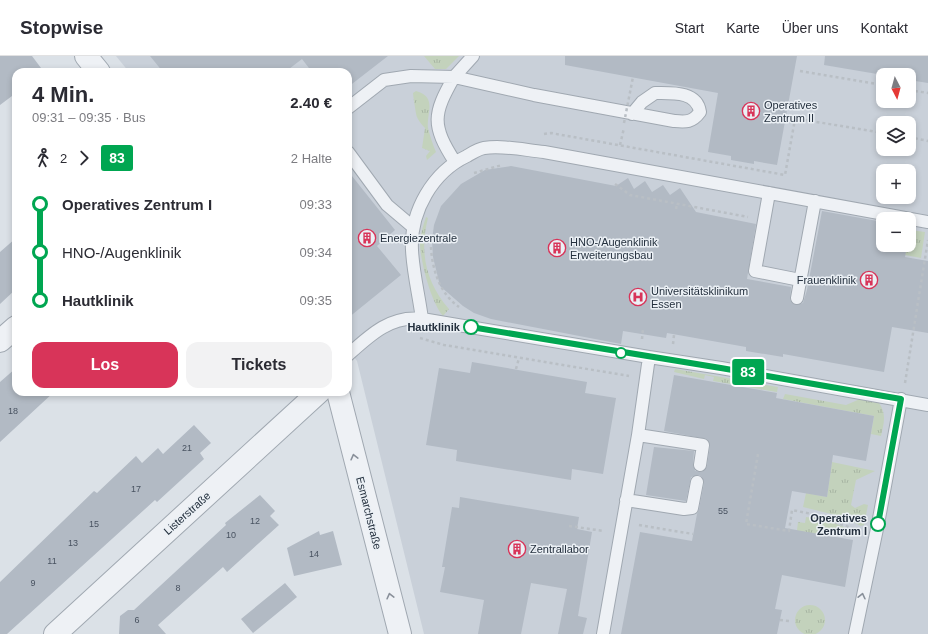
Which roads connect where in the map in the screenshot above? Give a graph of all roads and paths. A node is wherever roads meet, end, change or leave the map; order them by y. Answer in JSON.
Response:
{"nodes":[{"id":1,"x":86,"y":56,"type":"edge"},
{"id":2,"x":473,"y":56,"type":"edge"},
{"id":3,"x":96,"y":68,"type":"edge"},
{"id":4,"x":800,"y":71,"type":"dead end"},
{"id":5,"x":454,"y":77,"type":"junction"},
{"id":6,"x":632,"y":77,"type":"dead end"},
{"id":7,"x":876,"y":84,"type":"edge"},
{"id":8,"x":916,"y":91,"type":"edge"},
{"id":9,"x":928,"y":93,"type":"edge"},
{"id":10,"x":352,"y":105,"type":"edge"},
{"id":11,"x":775,"y":115,"type":"dead end"},
{"id":12,"x":628,"y":118,"type":"junction"},
{"id":13,"x":794,"y":119,"type":"junction"},
{"id":14,"x":876,"y":132,"type":"edge"},
{"id":15,"x":540,"y":135,"type":"dead end"},
{"id":16,"x":916,"y":138,"type":"edge"},
{"id":17,"x":928,"y":140,"type":"edge"},
{"id":18,"x":620,"y":145,"type":"junction"},
{"id":19,"x":352,"y":157,"type":"edge"},
{"id":20,"x":455,"y":162,"type":"junction"},
{"id":21,"x":507,"y":165,"type":"dead end"},
{"id":22,"x":469,"y":176,"type":"dead end"},
{"id":23,"x":614,"y":183,"type":"dead end"},
{"id":24,"x":769,"y":193,"type":"junction"},
{"id":25,"x":815,"y":201,"type":"junction"},
{"id":26,"x":677,"y":204,"type":"junction"},
{"id":27,"x":676,"y":209,"type":"dead end"},
{"id":28,"x":764,"y":220,"type":"junction"},
{"id":29,"x":928,"y":222,"type":"edge"},
{"id":30,"x":413,"y":226,"type":"junction"},
{"id":31,"x":430,"y":240,"type":"dead end"},
{"id":32,"x":928,"y":240,"type":"edge"},
{"id":33,"x":800,"y":280,"type":"junction"},
{"id":34,"x":797,"y":298,"type":"dead end"},
{"id":35,"x":462,"y":310,"type":"dead end"},
{"id":36,"x":422,"y":319,"type":"junction"},
{"id":37,"x":643,"y":329,"type":"dead end"},
{"id":38,"x":12,"y":330,"type":"edge"},
{"id":39,"x":414,"y":337,"type":"dead end"},
{"id":40,"x":635,"y":340,"type":"dead end"},
{"id":41,"x":0,"y":341,"type":"edge"},
{"id":42,"x":352,"y":352,"type":"edge"},
{"id":43,"x":649,"y":357,"type":"junction"},
{"id":44,"x":519,"y":358,"type":"junction"},
{"id":45,"x":516,"y":369,"type":"dead end"},
{"id":46,"x":635,"y":377,"type":"dead end"},
{"id":47,"x":903,"y":393,"type":"junction"},
{"id":48,"x":315,"y":396,"type":"edge"},
{"id":49,"x":339,"y":396,"type":"edge"},
{"id":50,"x":928,"y":405,"type":"edge"},
{"id":51,"x":638,"y":435,"type":"junction"},
{"id":52,"x":758,"y":454,"type":"dead end"},
{"id":53,"x":700,"y":465,"type":"dead end"},
{"id":54,"x":697,"y":482,"type":"dead end"},
{"id":55,"x":626,"y":500,"type":"junction"},
{"id":56,"x":622,"y":522,"type":"junction"},
{"id":57,"x":569,"y":526,"type":"dead end"},
{"id":58,"x":611,"y":532,"type":"dead end"},
{"id":59,"x":693,"y":534,"type":"dead end"},
{"id":60,"x":875,"y":536,"type":"junction"},
{"id":61,"x":780,"y":620,"type":"dead end"},
{"id":62,"x":789,"y":621,"type":"dead end"},
{"id":63,"x":55,"y":634,"type":"edge"},
{"id":64,"x":400,"y":634,"type":"edge"},
{"id":65,"x":602,"y":634,"type":"edge"},
{"id":66,"x":854,"y":634,"type":"edge"}],
"edges":[{"from":1,"to":3,"type":"street"},
{"from":2,"to":5,"type":"lane"},
{"from":4,"to":7,"type":"path"},
{"from":5,"to":10,"type":"lane"},
{"from":5,"to":12,"type":"lane"},
{"from":5,"to":20,"type":"lane"},
{"from":6,"to":12,"type":"path","bridge":true},
{"from":8,"to":9,"type":"path"},
{"from":11,"to":13,"type":"path"},
{"from":12,"to":12,"type":"lane"},
{"from":12,"to":18,"type":"path"},
{"from":13,"to":14,"type":"path"},
{"from":13,"to":18,"type":"path"},
{"from":15,"to":18,"type":"path"},
{"from":16,"to":17,"type":"path"},
{"from":19,"to":30,"type":"lane"},
{"from":20,"to":24,"type":"lane"},
{"from":20,"to":30,"type":"lane"},
{"from":21,"to":22,"type":"path"},
{"from":23,"to":26,"type":"path"},
{"from":24,"to":25,"type":"lane"},
{"from":24,"to":28,"type":"lane"},
{"from":25,"to":29,"type":"lane"},
{"from":25,"to":33,"type":"lane"},
{"from":26,"to":27,"type":"path"},
{"from":26,"to":28,"type":"path"},
{"from":28,"to":33,"type":"lane"},
{"from":30,"to":36,"type":"lane"},
{"from":31,"to":35,"type":"path"},
{"from":32,"to":47,"type":"path"},
{"from":33,"to":34,"type":"lane"},
{"from":36,"to":42,"type":"lane"},
{"from":36,"to":43,"type":"lane"},
{"from":37,"to":40,"type":"path"},
{"from":38,"to":41,"type":"street"},
{"from":39,"to":44,"type":"path"},
{"from":43,"to":47,"type":"lane"},
{"from":43,"to":51,"type":"lane"},
{"from":44,"to":45,"type":"path"},
{"from":44,"to":46,"type":"path"},
{"from":47,"to":50,"type":"lane"},
{"from":47,"to":60,"type":"lane"},
{"from":48,"to":63,"type":"street","name":"Listerstraße"},
{"from":64,"to":49,"type":"street","name":"Esmarchstraße","one_way":true},
{"from":51,"to":53,"type":"lane"},
{"from":51,"to":55,"type":"lane"},
{"from":52,"to":60,"type":"path"},
{"from":54,"to":55,"type":"lane"},
{"from":55,"to":56,"type":"lane"},
{"from":56,"to":59,"type":"path"},
{"from":56,"to":65,"type":"lane"},
{"from":57,"to":58,"type":"path"},
{"from":66,"to":60,"type":"lane","one_way":true},
{"from":61,"to":62,"type":"path"}]}
